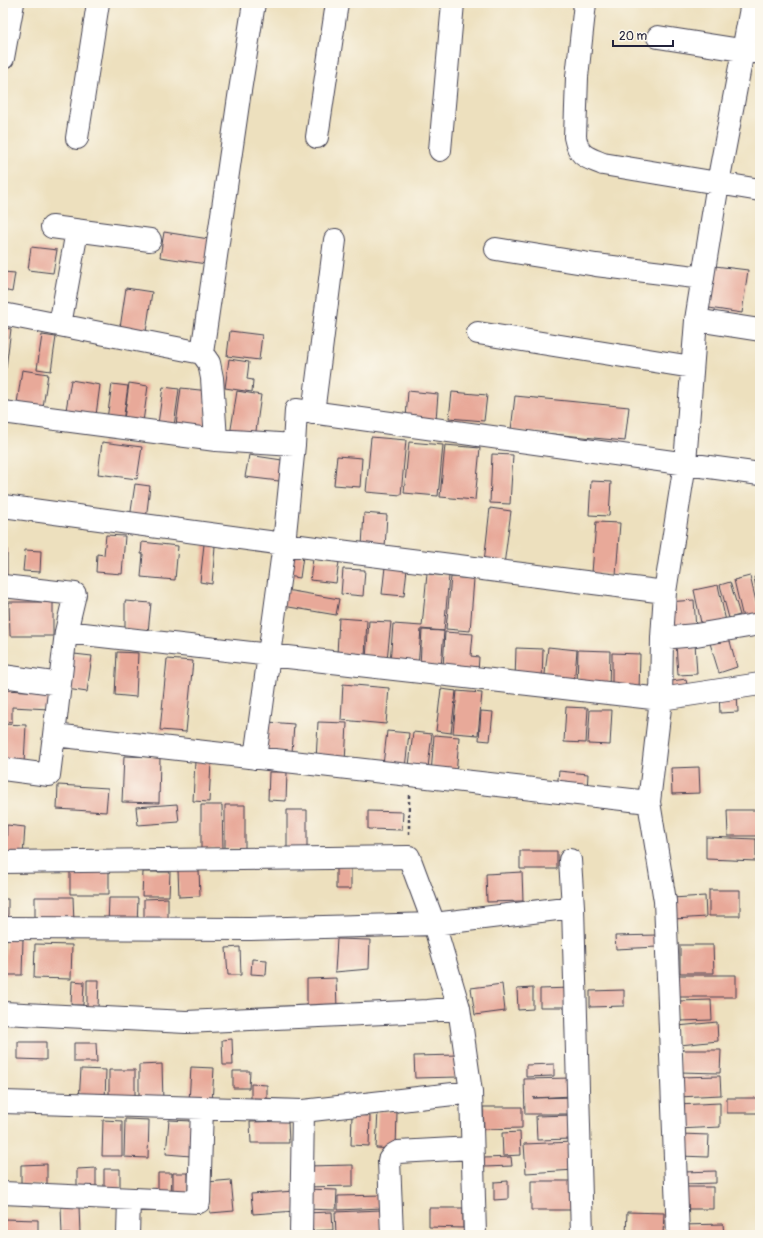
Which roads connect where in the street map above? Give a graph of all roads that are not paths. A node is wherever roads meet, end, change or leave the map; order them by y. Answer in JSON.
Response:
{"nodes":[{"id":1,"x":13,"y":3,"type":"edge"},
{"id":2,"x":98,"y":3,"type":"edge"},
{"id":3,"x":254,"y":3,"type":"edge"},
{"id":4,"x":337,"y":3,"type":"edge"},
{"id":5,"x":453,"y":3,"type":"edge"},
{"id":6,"x":585,"y":3,"type":"edge"},
{"id":7,"x":752,"y":3,"type":"edge"},
{"id":8,"x":658,"y":37,"type":"dead end"},
{"id":9,"x":751,"y":52,"type":"edge"},
{"id":10,"x":3,"y":58,"type":"edge"},
{"id":11,"x":317,"y":136,"type":"dead end"},
{"id":12,"x":78,"y":138,"type":"dead end"},
{"id":13,"x":440,"y":150,"type":"dead end"},
{"id":14,"x":718,"y":183,"type":"junction"},
{"id":15,"x":760,"y":190,"type":"edge"},
{"id":16,"x":52,"y":227,"type":"dead end"},
{"id":17,"x":77,"y":231,"type":"junction"},
{"id":18,"x":150,"y":240,"type":"dead end"},
{"id":19,"x":335,"y":240,"type":"dead end"},
{"id":20,"x":496,"y":249,"type":"dead end"},
{"id":21,"x":703,"y":278,"type":"junction"},
{"id":22,"x":3,"y":314,"type":"edge"},
{"id":23,"x":696,"y":320,"type":"junction"},
{"id":24,"x":60,"y":325,"type":"junction"},
{"id":25,"x":760,"y":330,"type":"edge"},
{"id":26,"x":478,"y":333,"type":"dead end"},
{"id":27,"x":202,"y":354,"type":"junction"},
{"id":28,"x":692,"y":367,"type":"junction"},
{"id":29,"x":3,"y":412,"type":"edge"},
{"id":30,"x":313,"y":413,"type":"junction"},
{"id":31,"x":216,"y":440,"type":"junction"},
{"id":32,"x":294,"y":445,"type":"junction"},
{"id":33,"x":685,"y":463,"type":"junction"},
{"id":34,"x":760,"y":474,"type":"edge"},
{"id":35,"x":3,"y":506,"type":"edge"},
{"id":36,"x":284,"y":544,"type":"junction"},
{"id":37,"x":3,"y":586,"type":"edge"},
{"id":38,"x":665,"y":592,"type":"junction"},
{"id":39,"x":760,"y":624,"type":"edge"},
{"id":40,"x":66,"y":632,"type":"junction"},
{"id":41,"x":662,"y":638,"type":"junction"},
{"id":42,"x":269,"y":655,"type":"junction"},
{"id":43,"x":3,"y":676,"type":"edge"},
{"id":44,"x":60,"y":684,"type":"junction"},
{"id":45,"x":760,"y":684,"type":"edge"},
{"id":46,"x":661,"y":699,"type":"junction"},
{"id":47,"x":54,"y":735,"type":"junction"},
{"id":48,"x":255,"y":758,"type":"junction"},
{"id":49,"x":3,"y":769,"type":"edge"},
{"id":50,"x":649,"y":802,"type":"junction"},
{"id":51,"x":570,"y":860,"type":"dead end"},
{"id":52,"x":3,"y":862,"type":"edge"},
{"id":53,"x":573,"y":908,"type":"junction"},
{"id":54,"x":434,"y":924,"type":"junction"},
{"id":55,"x":3,"y":928,"type":"edge"},
{"id":56,"x":459,"y":1008,"type":"junction"},
{"id":57,"x":3,"y":1013,"type":"edge"},
{"id":58,"x":471,"y":1092,"type":"junction"},
{"id":59,"x":3,"y":1102,"type":"edge"},
{"id":60,"x":202,"y":1108,"type":"junction"},
{"id":61,"x":304,"y":1111,"type":"junction"},
{"id":62,"x":472,"y":1148,"type":"junction"},
{"id":63,"x":3,"y":1193,"type":"edge"},
{"id":64,"x":129,"y":1198,"type":"junction"},
{"id":65,"x":128,"y":1235,"type":"edge"},
{"id":66,"x":300,"y":1235,"type":"edge"},
{"id":67,"x":392,"y":1235,"type":"edge"},
{"id":68,"x":475,"y":1235,"type":"edge"},
{"id":69,"x":582,"y":1235,"type":"edge"},
{"id":70,"x":678,"y":1235,"type":"edge"}],
"edges":[{"from":1,"to":10,"type":"street"},
{"from":2,"to":12,"type":"street"},
{"from":3,"to":27,"type":"street"},
{"from":4,"to":11,"type":"street"},
{"from":5,"to":13,"type":"street"},
{"from":6,"to":14,"type":"street"},
{"from":7,"to":9,"type":"street"},
{"from":8,"to":9,"type":"street"},
{"from":9,"to":14,"type":"street"},
{"from":14,"to":15,"type":"street"},
{"from":14,"to":21,"type":"street"},
{"from":16,"to":17,"type":"street"},
{"from":17,"to":18,"type":"street"},
{"from":17,"to":24,"type":"street"},
{"from":19,"to":30,"type":"street"},
{"from":20,"to":21,"type":"street"},
{"from":21,"to":23,"type":"street"},
{"from":22,"to":24,"type":"street"},
{"from":23,"to":25,"type":"street"},
{"from":23,"to":28,"type":"street"},
{"from":24,"to":27,"type":"street"},
{"from":26,"to":28,"type":"street"},
{"from":27,"to":31,"type":"street"},
{"from":28,"to":33,"type":"street"},
{"from":29,"to":31,"type":"street"},
{"from":30,"to":32,"type":"street"},
{"from":30,"to":33,"type":"street"},
{"from":31,"to":32,"type":"street"},
{"from":32,"to":36,"type":"street"},
{"from":33,"to":34,"type":"street"},
{"from":33,"to":38,"type":"street"},
{"from":35,"to":36,"type":"street"},
{"from":36,"to":38,"type":"street"},
{"from":36,"to":42,"type":"street"},
{"from":37,"to":40,"type":"street"},
{"from":38,"to":41,"type":"street"},
{"from":39,"to":41,"type":"street"},
{"from":40,"to":42,"type":"street"},
{"from":40,"to":44,"type":"street"},
{"from":41,"to":46,"type":"street"},
{"from":42,"to":46,"type":"street"},
{"from":42,"to":48,"type":"street"},
{"from":43,"to":44,"type":"street"},
{"from":44,"to":47,"type":"street"},
{"from":45,"to":46,"type":"street"},
{"from":46,"to":50,"type":"street"},
{"from":47,"to":48,"type":"street"},
{"from":47,"to":49,"type":"street"},
{"from":48,"to":50,"type":"street"},
{"from":50,"to":70,"type":"street"},
{"from":51,"to":53,"type":"street"},
{"from":52,"to":54,"type":"street"},
{"from":53,"to":54,"type":"street"},
{"from":53,"to":69,"type":"street"},
{"from":54,"to":55,"type":"street"},
{"from":54,"to":56,"type":"street"},
{"from":56,"to":57,"type":"street"},
{"from":56,"to":58,"type":"street"},
{"from":58,"to":61,"type":"street"},
{"from":58,"to":62,"type":"street"},
{"from":59,"to":60,"type":"street"},
{"from":60,"to":61,"type":"street"},
{"from":60,"to":64,"type":"street"},
{"from":61,"to":66,"type":"street"},
{"from":62,"to":67,"type":"street"},
{"from":62,"to":68,"type":"street"},
{"from":63,"to":64,"type":"street"},
{"from":64,"to":65,"type":"street"}]}
